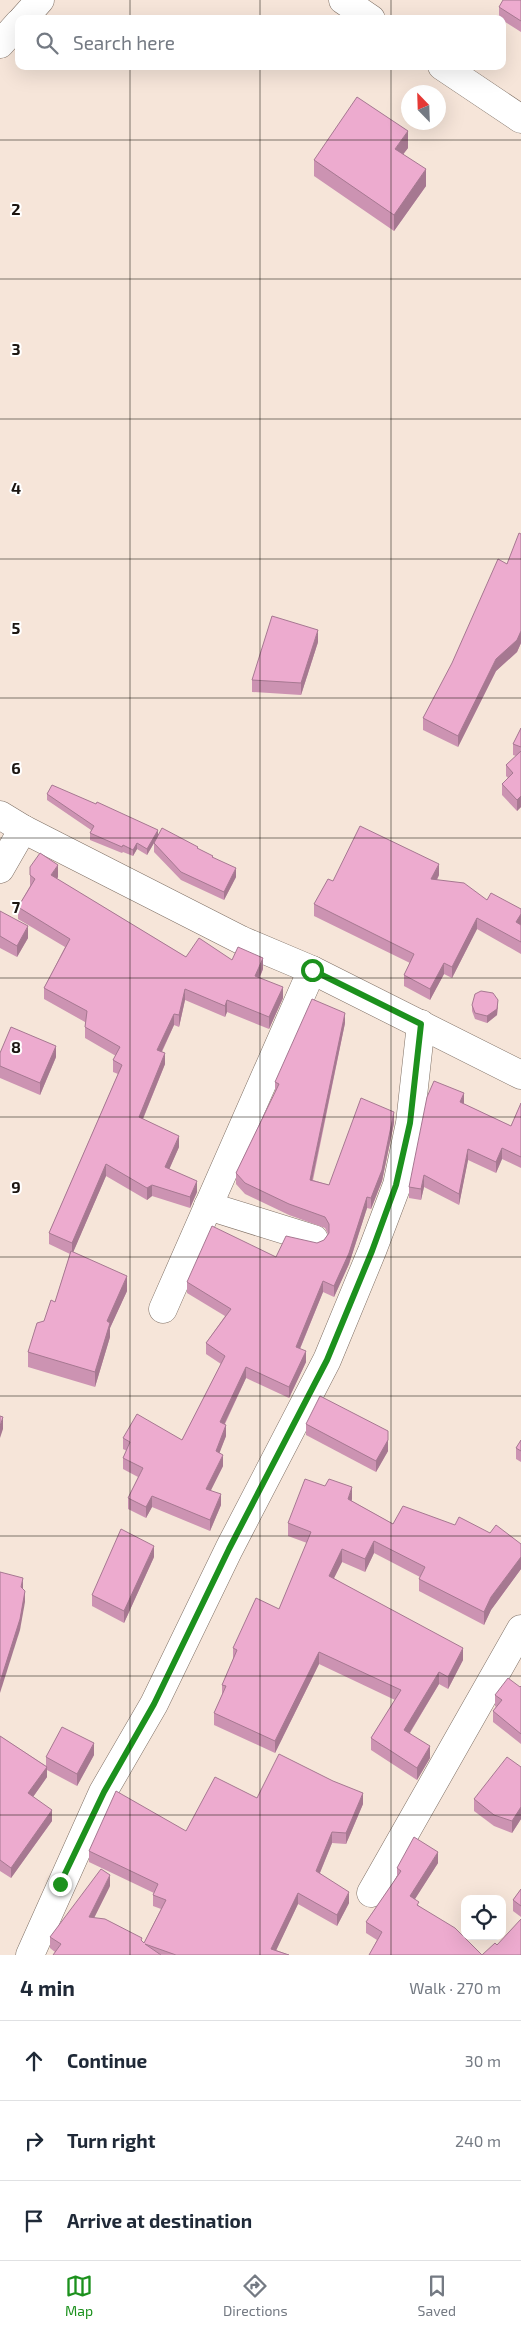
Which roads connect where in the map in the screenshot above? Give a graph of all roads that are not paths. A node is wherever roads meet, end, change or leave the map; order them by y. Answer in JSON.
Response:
{"nodes":[{"id":1,"x":40,"y":0,"type":"edge"},
{"id":2,"x":343,"y":0,"type":"edge"},
{"id":3,"x":27,"y":15,"type":"edge"},
{"id":4,"x":365,"y":15,"type":"edge"},
{"id":5,"x":15,"y":28,"type":"edge"},
{"id":6,"x":0,"y":44,"type":"edge"},
{"id":7,"x":448,"y":70,"type":"edge"},
{"id":8,"x":521,"y":119,"type":"edge"},
{"id":9,"x":0,"y":815,"type":"edge"},
{"id":10,"x":23,"y":829,"type":"junction"},
{"id":11,"x":0,"y":869,"type":"edge"},
{"id":12,"x":312,"y":970,"type":"junction"},
{"id":13,"x":421,"y":1024,"type":"junction"},
{"id":14,"x":521,"y":1075,"type":"edge"},
{"id":15,"x":208,"y":1206,"type":"junction"},
{"id":16,"x":314,"y":1239,"type":"dead end"},
{"id":17,"x":163,"y":1309,"type":"dead end"},
{"id":18,"x":521,"y":1629,"type":"edge"},
{"id":19,"x":371,"y":1892,"type":"dead end"},
{"id":20,"x":30,"y":1955,"type":"edge"}],
"edges":[{"from":1,"to":3,"type":"street"},
{"from":2,"to":4,"type":"street"},
{"from":5,"to":6,"type":"street"},
{"from":7,"to":8,"type":"street"},
{"from":9,"to":10,"type":"street"},
{"from":10,"to":11,"type":"street"},
{"from":10,"to":12,"type":"street"},
{"from":12,"to":13,"type":"street"},
{"from":12,"to":15,"type":"street"},
{"from":13,"to":14,"type":"street"},
{"from":13,"to":20,"type":"street"},
{"from":15,"to":16,"type":"street"},
{"from":15,"to":17,"type":"street"},
{"from":18,"to":19,"type":"street"}]}
